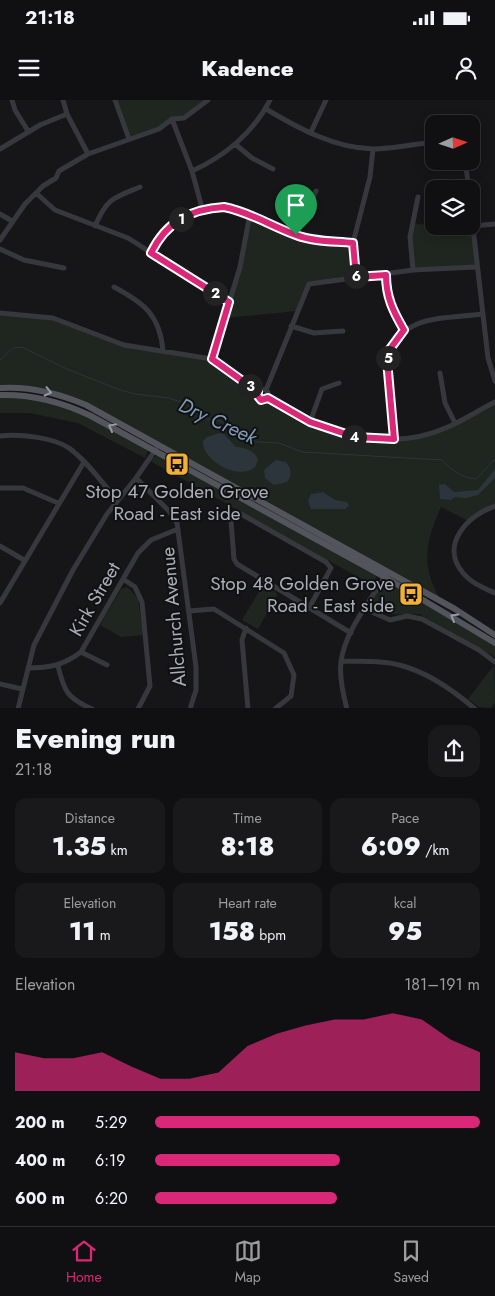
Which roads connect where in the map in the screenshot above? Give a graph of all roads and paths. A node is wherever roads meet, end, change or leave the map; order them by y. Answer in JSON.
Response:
{"nodes":[{"id":1,"x":12,"y":100,"type":"edge"},
{"id":2,"x":63,"y":100,"type":"edge"},
{"id":3,"x":115,"y":100,"type":"edge"},
{"id":4,"x":208,"y":100,"type":"edge"},
{"id":5,"x":270,"y":100,"type":"edge"},
{"id":6,"x":326,"y":100,"type":"edge"},
{"id":7,"x":266,"y":109,"type":"junction"},
{"id":8,"x":67,"y":114,"type":"junction"},
{"id":9,"x":172,"y":119,"type":"junction"},
{"id":10,"x":28,"y":131,"type":"junction"},
{"id":11,"x":310,"y":132,"type":"junction"},
{"id":12,"x":129,"y":139,"type":"junction"},
{"id":13,"x":425,"y":143,"type":"edge"},
{"id":14,"x":235,"y":144,"type":"junction"},
{"id":15,"x":0,"y":149,"type":"edge"},
{"id":16,"x":373,"y":149,"type":"junction"},
{"id":17,"x":88,"y":154,"type":"junction"},
{"id":18,"x":273,"y":169,"type":"dead end"},
{"id":19,"x":192,"y":171,"type":"junction"},
{"id":20,"x":140,"y":187,"type":"dead end"},
{"id":21,"x":316,"y":191,"type":"dead end"},
{"id":22,"x":36,"y":193,"type":"junction"},
{"id":23,"x":418,"y":197,"type":"dead end"},
{"id":24,"x":202,"y":208,"type":"junction"},
{"id":25,"x":0,"y":214,"type":"edge"},
{"id":26,"x":250,"y":214,"type":"junction"},
{"id":27,"x":12,"y":221,"type":"junction"},
{"id":28,"x":495,"y":224,"type":"edge"},
{"id":29,"x":480,"y":225,"type":"edge"},
{"id":30,"x":95,"y":226,"type":"junction"},
{"id":31,"x":296,"y":235,"type":"junction"},
{"id":32,"x":474,"y":235,"type":"edge"},
{"id":33,"x":0,"y":240,"type":"edge"},
{"id":34,"x":353,"y":243,"type":"junction"},
{"id":35,"x":0,"y":250,"type":"edge"},
{"id":36,"x":151,"y":253,"type":"junction"},
{"id":37,"x":476,"y":267,"type":"junction"},
{"id":38,"x":64,"y":268,"type":"dead end"},
{"id":39,"x":413,"y":270,"type":"junction"},
{"id":40,"x":386,"y":275,"type":"junction"},
{"id":41,"x":356,"y":277,"type":"junction"},
{"id":42,"x":114,"y":287,"type":"dead end"},
{"id":43,"x":229,"y":302,"type":"junction"},
{"id":44,"x":0,"y":313,"type":"edge"},
{"id":45,"x":482,"y":314,"type":"junction"},
{"id":46,"x":291,"y":326,"type":"junction"},
{"id":47,"x":404,"y":330,"type":"junction"},
{"id":48,"x":343,"y":331,"type":"dead end"},
{"id":49,"x":163,"y":351,"type":"junction"},
{"id":50,"x":212,"y":359,"type":"junction"},
{"id":51,"x":440,"y":374,"type":"dead end"},
{"id":52,"x":495,"y":382,"type":"edge"},
{"id":53,"x":339,"y":383,"type":"dead end"},
{"id":54,"x":0,"y":388,"type":"edge"},
{"id":55,"x":266,"y":390,"type":"junction"},
{"id":56,"x":258,"y":392,"type":"junction"},
{"id":57,"x":0,"y":395,"type":"edge"},
{"id":58,"x":268,"y":398,"type":"junction"},
{"id":59,"x":495,"y":402,"type":"edge"},
{"id":60,"x":310,"y":422,"type":"junction"},
{"id":61,"x":455,"y":423,"type":"junction"},
{"id":62,"x":0,"y":436,"type":"edge"},
{"id":63,"x":394,"y":439,"type":"junction"},
{"id":64,"x":156,"y":448,"type":"junction"},
{"id":65,"x":84,"y":462,"type":"junction"},
{"id":66,"x":136,"y":478,"type":"junction"},
{"id":67,"x":0,"y":488,"type":"edge"},
{"id":68,"x":117,"y":500,"type":"junction"},
{"id":69,"x":58,"y":503,"type":"junction"},
{"id":70,"x":495,"y":506,"type":"edge"},
{"id":71,"x":178,"y":529,"type":"junction"},
{"id":72,"x":0,"y":546,"type":"edge"},
{"id":73,"x":24,"y":560,"type":"junction"},
{"id":74,"x":386,"y":575,"type":"junction"},
{"id":75,"x":123,"y":579,"type":"junction"},
{"id":76,"x":495,"y":594,"type":"edge"},
{"id":77,"x":0,"y":604,"type":"edge"},
{"id":78,"x":309,"y":608,"type":"junction"},
{"id":79,"x":365,"y":609,"type":"junction"},
{"id":80,"x":189,"y":611,"type":"junction"},
{"id":81,"x":246,"y":628,"type":"junction"},
{"id":82,"x":351,"y":633,"type":"junction"},
{"id":83,"x":495,"y":635,"type":"edge"},
{"id":84,"x":495,"y":643,"type":"edge"},
{"id":85,"x":81,"y":652,"type":"junction"},
{"id":86,"x":341,"y":661,"type":"junction"},
{"id":87,"x":495,"y":662,"type":"edge"},
{"id":88,"x":107,"y":665,"type":"dead end"},
{"id":89,"x":58,"y":666,"type":"junction"},
{"id":90,"x":28,"y":668,"type":"junction"},
{"id":91,"x":0,"y":684,"type":"edge"},
{"id":92,"x":22,"y":689,"type":"junction"},
{"id":93,"x":18,"y":708,"type":"edge"},
{"id":94,"x":92,"y":708,"type":"edge"},
{"id":95,"x":138,"y":708,"type":"edge"},
{"id":96,"x":190,"y":708,"type":"edge"},
{"id":97,"x":248,"y":708,"type":"edge"},
{"id":98,"x":275,"y":708,"type":"edge"},
{"id":99,"x":347,"y":708,"type":"edge"},
{"id":100,"x":475,"y":708,"type":"edge"}],
"edges":[{"from":1,"to":10,"type":"street"},
{"from":2,"to":8,"type":"street"},
{"from":3,"to":12,"type":"street"},
{"from":4,"to":9,"type":"street"},
{"from":5,"to":7,"type":"street"},
{"from":6,"to":11,"type":"street"},
{"from":7,"to":11,"type":"street"},
{"from":7,"to":14,"type":"street"},
{"from":8,"to":10,"type":"street"},
{"from":8,"to":17,"type":"street"},
{"from":9,"to":12,"type":"street"},
{"from":9,"to":19,"type":"street"},
{"from":10,"to":15,"type":"street"},
{"from":11,"to":16,"type":"street"},
{"from":12,"to":17,"type":"street"},
{"from":13,"to":16,"type":"street"},
{"from":14,"to":18,"type":"street"},
{"from":14,"to":19,"type":"street"},
{"from":16,"to":34,"type":"street"},
{"from":17,"to":22,"type":"street"},
{"from":19,"to":24,"type":"street"},
{"from":20,"to":30,"type":"street"},
{"from":21,"to":31,"type":"street"},
{"from":22,"to":27,"type":"street"},
{"from":22,"to":30,"type":"street"},
{"from":23,"to":39,"type":"street"},
{"from":24,"to":26,"type":"street"},
{"from":24,"to":36,"type":"street"},
{"from":25,"to":27,"type":"street"},
{"from":26,"to":31,"type":"street"},
{"from":26,"to":43,"type":"street"},
{"from":27,"to":33,"type":"street"},
{"from":28,"to":29,"type":"street"},
{"from":30,"to":36,"type":"street"},
{"from":31,"to":34,"type":"street"},
{"from":32,"to":37,"type":"street"},
{"from":34,"to":41,"type":"street"},
{"from":35,"to":38,"type":"street"},
{"from":36,"to":43,"type":"street"},
{"from":37,"to":39,"type":"street"},
{"from":37,"to":45,"type":"street"},
{"from":39,"to":40,"type":"street"},
{"from":40,"to":41,"type":"street"},
{"from":40,"to":47,"type":"street"},
{"from":41,"to":46,"type":"street"},
{"from":42,"to":49,"type":"street"},
{"from":43,"to":50,"type":"street"},
{"from":44,"to":49,"type":"street"},
{"from":45,"to":47,"type":"street"},
{"from":45,"to":52,"type":"street"},
{"from":46,"to":48,"type":"street"},
{"from":46,"to":55,"type":"street"},
{"from":47,"to":63,"type":"street"},
{"from":49,"to":50,"type":"street"},
{"from":50,"to":56,"type":"street"},
{"from":51,"to":61,"type":"street"},
{"from":53,"to":60,"type":"street"},
{"from":54,"to":64,"type":"main road","one_way":true},
{"from":55,"to":56,"type":"street"},
{"from":55,"to":58,"type":"street"},
{"from":56,"to":58,"type":"street"},
{"from":64,"to":57,"type":"main road","one_way":true},
{"from":58,"to":60,"type":"street"},
{"from":59,"to":61,"type":"street"},
{"from":60,"to":63,"type":"street"},
{"from":61,"to":63,"type":"street"},
{"from":62,"to":65,"type":"street"},
{"from":64,"to":66,"type":"street"},
{"from":64,"to":74,"type":"main road"},
{"from":65,"to":68,"type":"street"},
{"from":65,"to":69,"type":"street"},
{"from":66,"to":68,"type":"street"},
{"from":66,"to":71,"type":"street","name":"Allchurch Avenue"},
{"from":67,"to":69,"type":"street"},
{"from":68,"to":90,"type":"street"},
{"from":69,"to":73,"type":"street"},
{"from":70,"to":76,"type":"street"},
{"from":71,"to":75,"type":"street","name":"Kirk Street"},
{"from":71,"to":80,"type":"street","name":"Allchurch Avenue"},
{"from":72,"to":73,"type":"street"},
{"from":73,"to":77,"type":"street"},
{"from":74,"to":79,"type":"street"},
{"from":74,"to":83,"type":"main road"},
{"from":84,"to":74,"type":"main road","one_way":true},
{"from":75,"to":85,"type":"street","name":"Kirk Street"},
{"from":75,"to":95,"type":"street"},
{"from":78,"to":78,"type":"street"},
{"from":78,"to":82,"type":"street"},
{"from":79,"to":82,"type":"street"},
{"from":79,"to":87,"type":"street"},
{"from":80,"to":81,"type":"street"},
{"from":80,"to":96,"type":"street","name":"Allchurch Avenue"},
{"from":81,"to":97,"type":"street"},
{"from":81,"to":98,"type":"street"},
{"from":82,"to":86,"type":"street"},
{"from":85,"to":88,"type":"street"},
{"from":85,"to":89,"type":"street","name":"Kirk Street"},
{"from":86,"to":99,"type":"street"},
{"from":86,"to":100,"type":"street"},
{"from":89,"to":90,"type":"street","name":"Kirk Street"},
{"from":89,"to":94,"type":"street"},
{"from":90,"to":92,"type":"street"},
{"from":91,"to":92,"type":"street"},
{"from":92,"to":93,"type":"street"}]}
